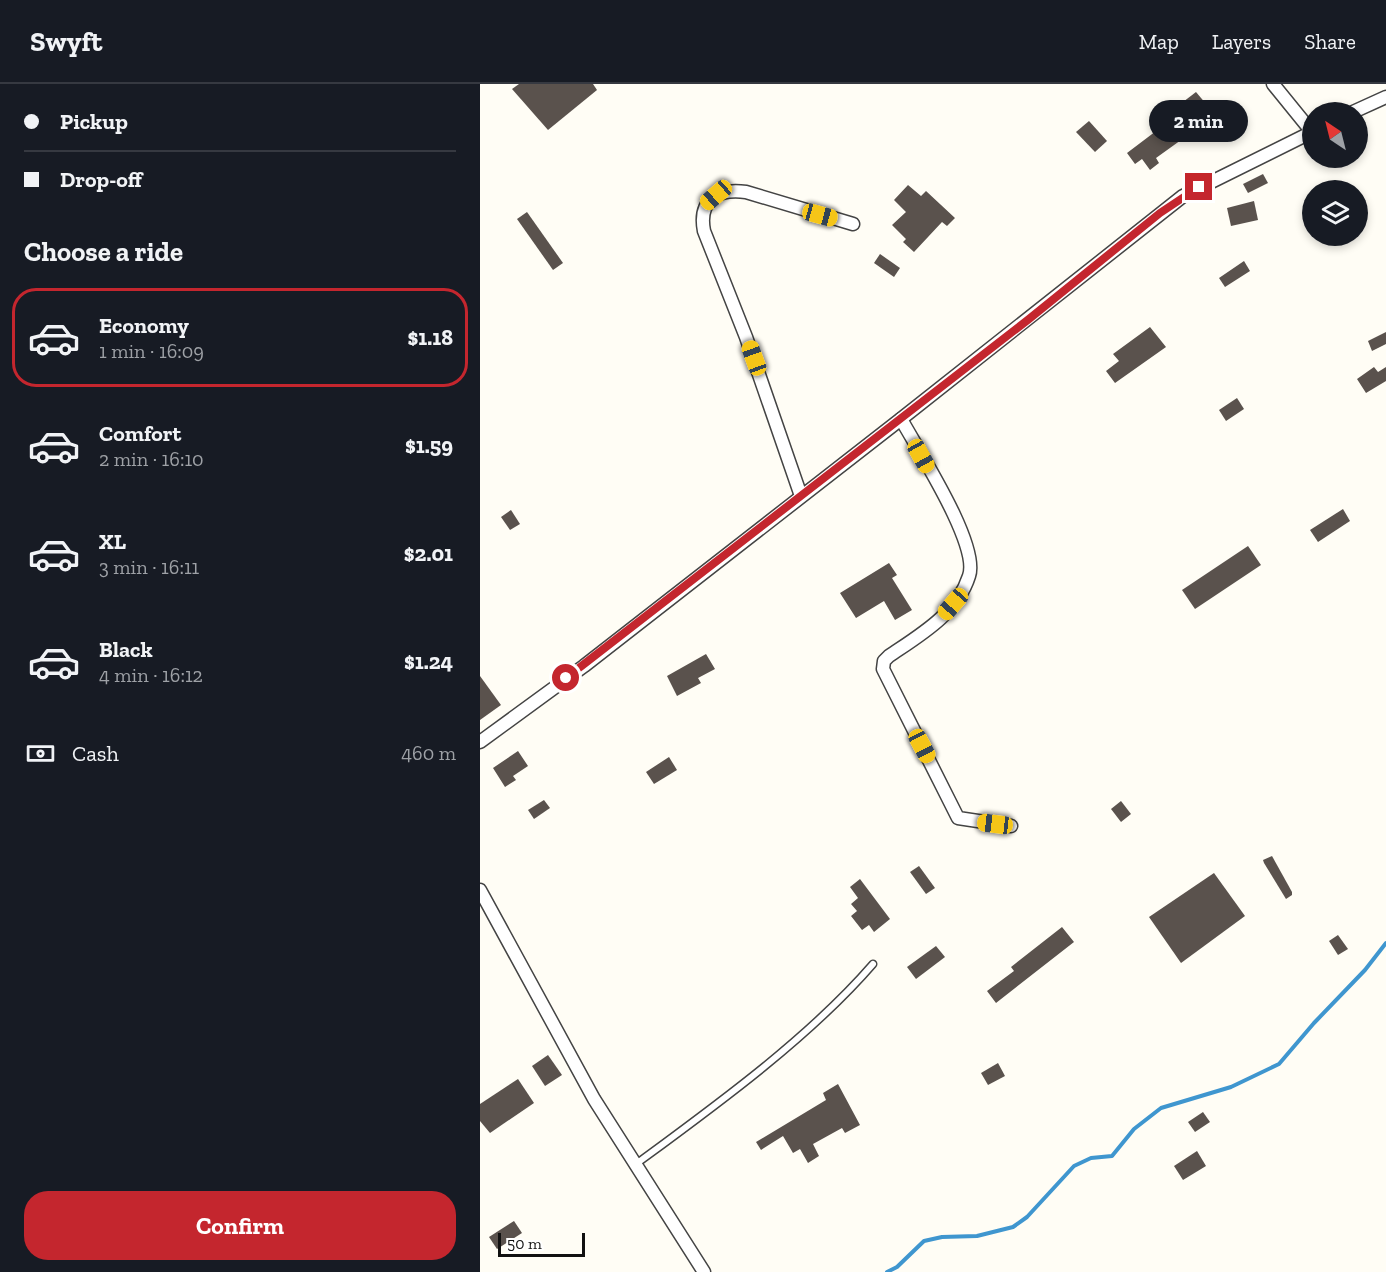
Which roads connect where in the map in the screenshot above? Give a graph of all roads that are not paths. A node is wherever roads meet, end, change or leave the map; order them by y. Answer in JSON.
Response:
{"nodes":[{"id":1,"x":1273,"y":84,"type":"edge"},
{"id":2,"x":1386,"y":97,"type":"edge"},
{"id":3,"x":1368,"y":105,"type":"edge"},
{"id":4,"x":1302,"y":120,"type":"edge"},
{"id":5,"x":1302,"y":137,"type":"edge"},
{"id":6,"x":853,"y":224,"type":"dead end"},
{"id":7,"x":901,"y":419,"type":"junction"},
{"id":8,"x":801,"y":496,"type":"junction"},
{"id":9,"x":480,"y":742,"type":"edge"},
{"id":10,"x":1011,"y":826,"type":"dead end"},
{"id":11,"x":480,"y":890,"type":"edge"},
{"id":12,"x":873,"y":964,"type":"dead end"},
{"id":13,"x":636,"y":1164,"type":"junction"},
{"id":14,"x":704,"y":1272,"type":"edge"}],
"edges":[{"from":1,"to":4,"type":"street"},
{"from":2,"to":3,"type":"street"},
{"from":5,"to":7,"type":"street"},
{"from":6,"to":8,"type":"street"},
{"from":7,"to":8,"type":"street"},
{"from":7,"to":10,"type":"street"},
{"from":8,"to":9,"type":"street"},
{"from":11,"to":13,"type":"street"},
{"from":12,"to":13,"type":"lane"},
{"from":13,"to":14,"type":"street"}]}
